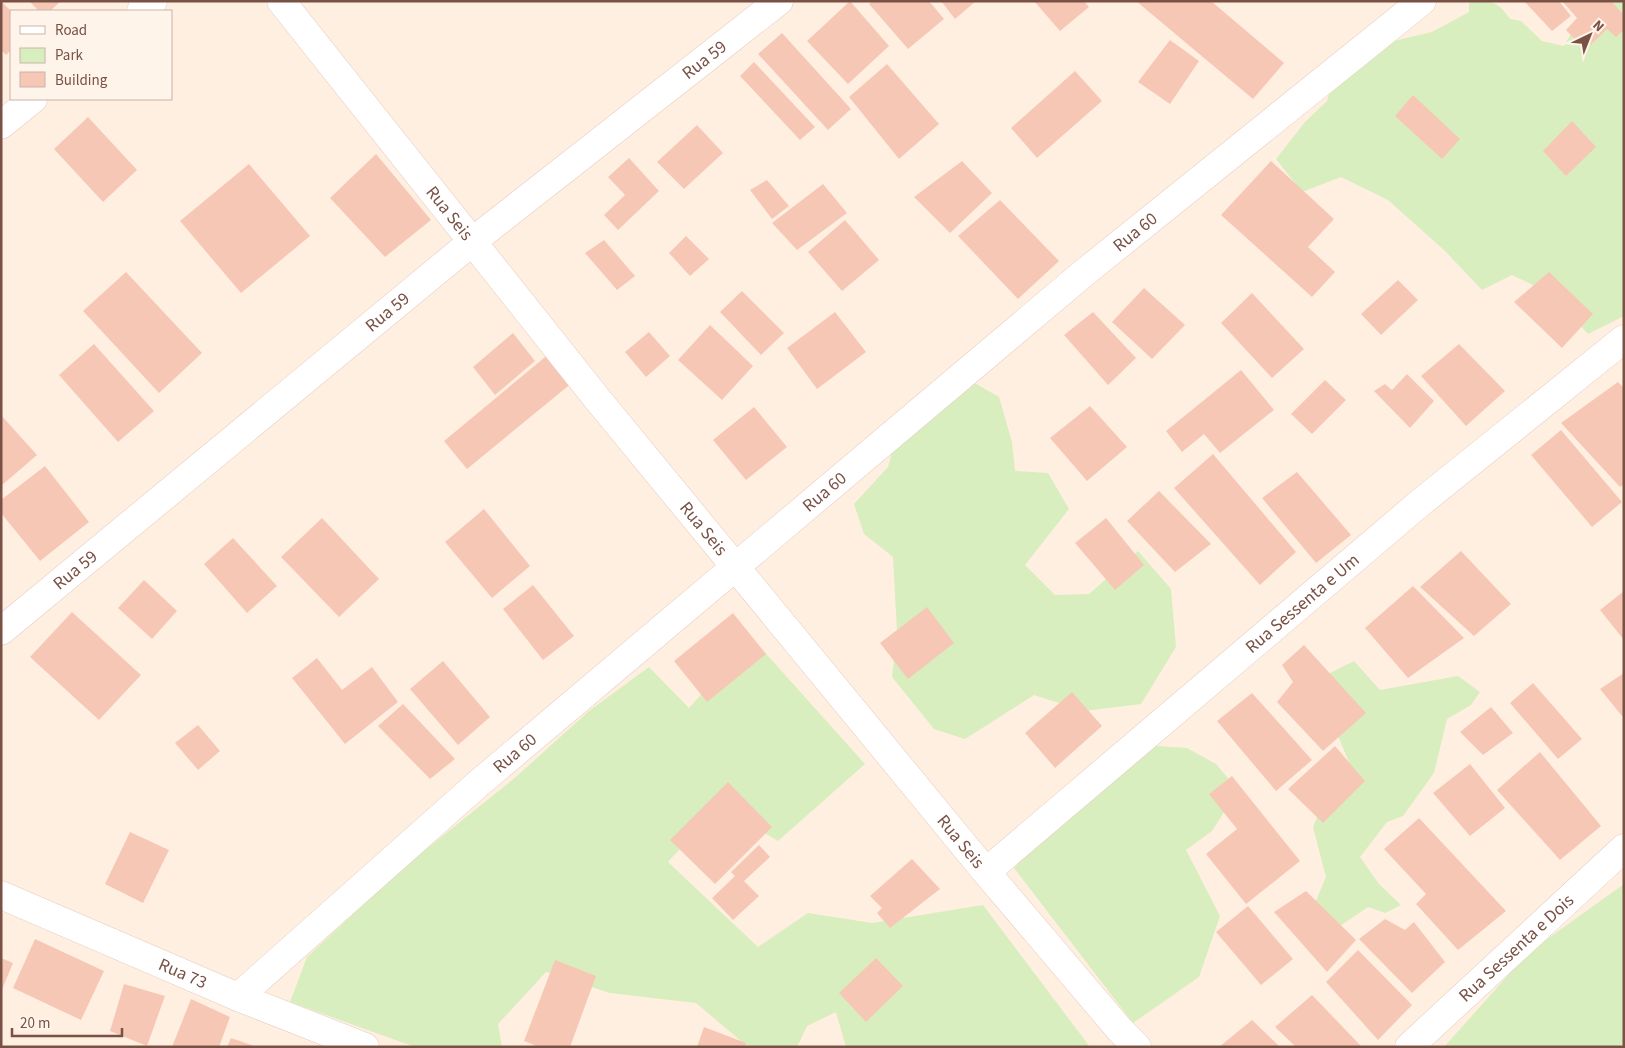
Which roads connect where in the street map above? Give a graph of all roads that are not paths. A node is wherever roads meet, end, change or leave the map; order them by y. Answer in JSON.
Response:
{"nodes":[{"id":1,"x":153,"y":1,"type":"edge"},
{"id":2,"x":281,"y":1,"type":"edge"},
{"id":3,"x":779,"y":1,"type":"edge"},
{"id":4,"x":1422,"y":1,"type":"edge"},
{"id":5,"x":142,"y":10,"type":"edge"},
{"id":6,"x":32,"y":100,"type":"edge"},
{"id":7,"x":1,"y":125,"type":"edge"},
{"id":8,"x":473,"y":241,"type":"junction"},
{"id":9,"x":1624,"y":339,"type":"edge"},
{"id":10,"x":736,"y":567,"type":"junction"},
{"id":11,"x":1,"y":631,"type":"edge"},
{"id":12,"x":1624,"y":848,"type":"edge"},
{"id":13,"x":986,"y":872,"type":"junction"},
{"id":14,"x":1,"y":895,"type":"edge"},
{"id":15,"x":238,"y":997,"type":"junction"},
{"id":16,"x":365,"y":1047,"type":"edge"},
{"id":17,"x":1137,"y":1047,"type":"edge"},
{"id":18,"x":1409,"y":1047,"type":"edge"}],
"edges":[{"from":1,"to":5,"type":"street"},
{"from":2,"to":8,"type":"street","name":"Rua Seis"},
{"from":3,"to":8,"type":"street","name":"Rua 59"},
{"from":4,"to":10,"type":"street","name":"Rua 60"},
{"from":6,"to":7,"type":"street"},
{"from":8,"to":10,"type":"street","name":"Rua Seis"},
{"from":8,"to":11,"type":"street","name":"Rua 59"},
{"from":9,"to":13,"type":"street","name":"Rua Sessenta e Um"},
{"from":10,"to":13,"type":"street","name":"Rua Seis"},
{"from":10,"to":15,"type":"street","name":"Rua 60"},
{"from":12,"to":18,"type":"street","name":"Rua Sessenta e Dois"},
{"from":13,"to":17,"type":"street","name":"Rua Seis"},
{"from":14,"to":15,"type":"street","name":"Rua 73"},
{"from":15,"to":16,"type":"street","name":"Rua 73"}]}
